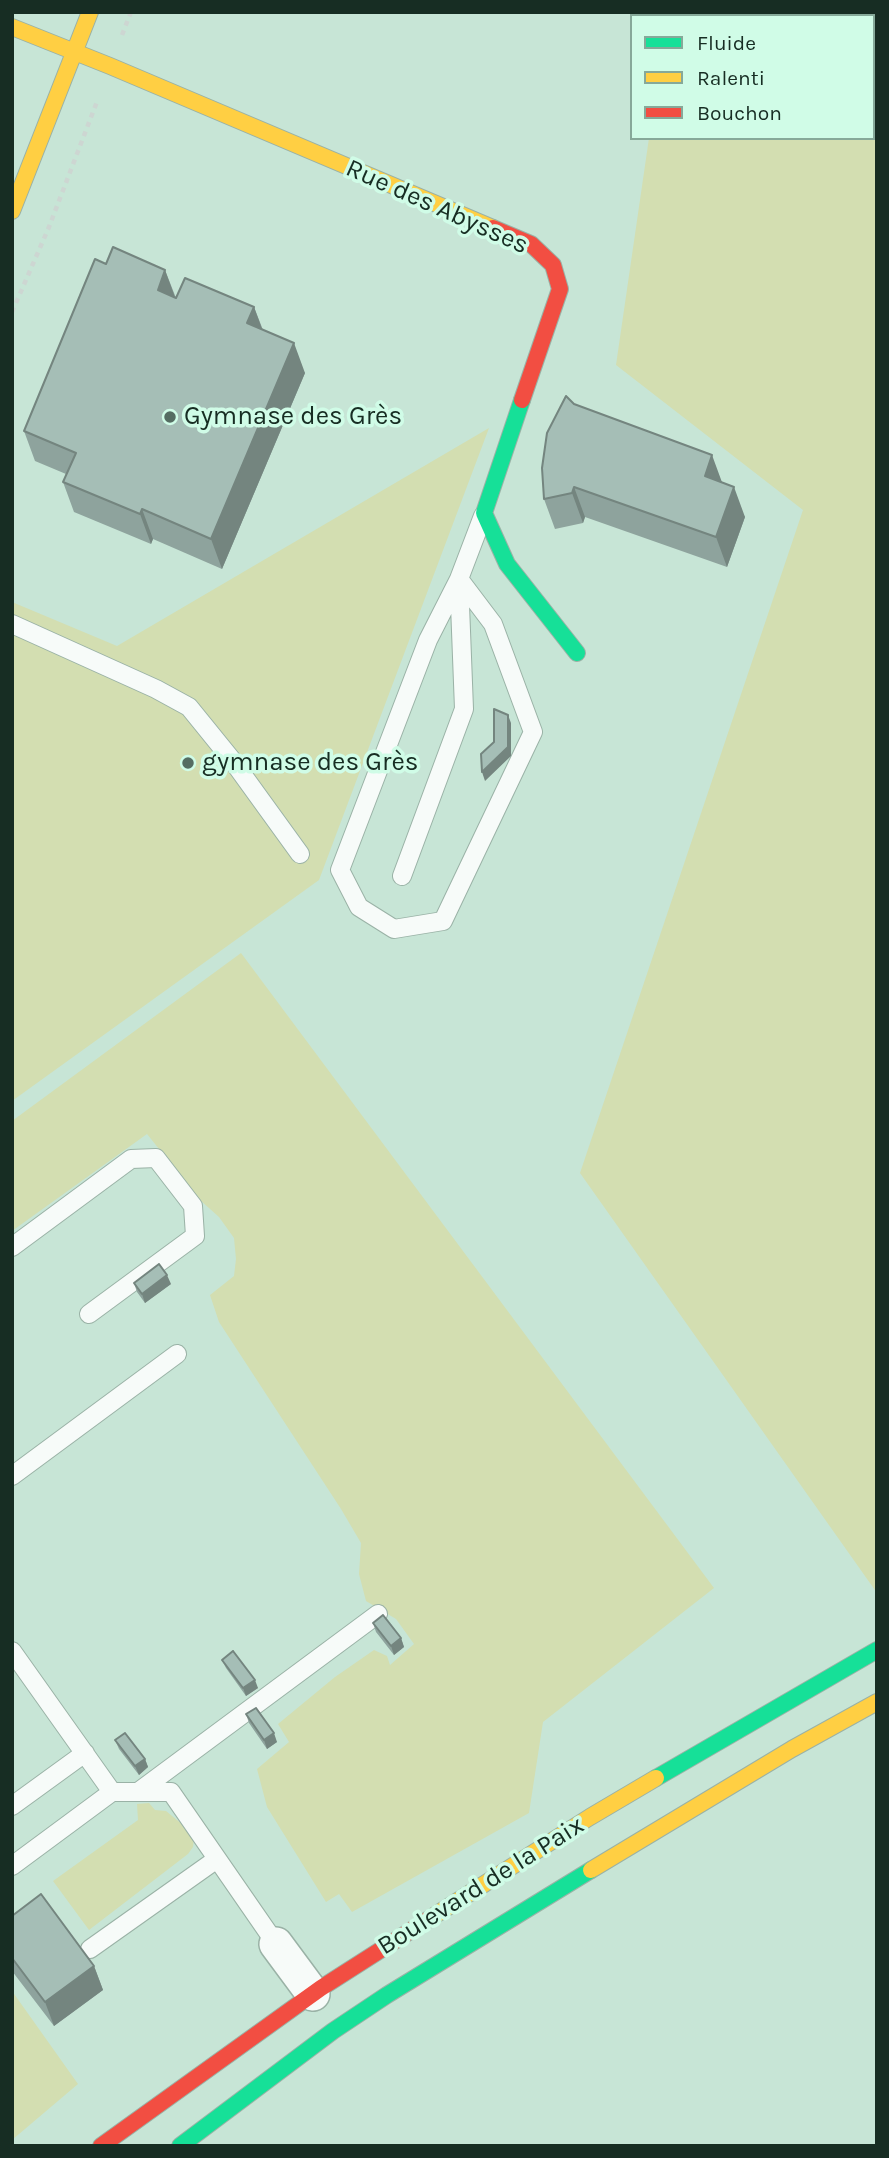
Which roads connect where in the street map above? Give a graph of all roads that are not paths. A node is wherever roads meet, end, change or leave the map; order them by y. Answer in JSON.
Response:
{"nodes":[{"id":1,"x":90,"y":12,"type":"edge"},
{"id":2,"x":12,"y":27,"type":"edge"},
{"id":3,"x":76,"y":52,"type":"junction"},
{"id":4,"x":12,"y":211,"type":"edge"},
{"id":5,"x":484,"y":513,"type":"junction"},
{"id":6,"x":459,"y":579,"type":"junction"},
{"id":7,"x":12,"y":624,"type":"edge"},
{"id":8,"x":577,"y":653,"type":"dead end"},
{"id":9,"x":300,"y":854,"type":"dead end"},
{"id":10,"x":402,"y":876,"type":"dead end"},
{"id":11,"x":12,"y":1247,"type":"edge"},
{"id":12,"x":89,"y":1314,"type":"dead end"},
{"id":13,"x":177,"y":1354,"type":"dead end"},
{"id":14,"x":12,"y":1476,"type":"edge"},
{"id":15,"x":378,"y":1614,"type":"dead end"},
{"id":16,"x":877,"y":1650,"type":"edge"},
{"id":17,"x":12,"y":1651,"type":"edge"},
{"id":18,"x":877,"y":1702,"type":"edge"},
{"id":19,"x":85,"y":1753,"type":"junction"},
{"id":20,"x":112,"y":1792,"type":"junction"},
{"id":21,"x":138,"y":1792,"type":"junction"},
{"id":22,"x":12,"y":1806,"type":"edge"},
{"id":23,"x":217,"y":1859,"type":"junction"},
{"id":24,"x":12,"y":1866,"type":"edge"},
{"id":25,"x":276,"y":1944,"type":"joint"},
{"id":26,"x":90,"y":1949,"type":"dead end"},
{"id":27,"x":313,"y":1994,"type":"junction"},
{"id":28,"x":101,"y":2146,"type":"edge"},
{"id":29,"x":180,"y":2146,"type":"edge"}],
"edges":[{"from":1,"to":3,"type":"main road"},
{"from":2,"to":3,"type":"main road","name":"Rue des Abysses"},
{"from":3,"to":4,"type":"main road"},
{"from":3,"to":5,"type":"main road","name":"Rue des Abysses"},
{"from":5,"to":6,"type":"lane"},
{"from":5,"to":8,"type":"main road"},
{"from":6,"to":6,"type":"lane"},
{"from":6,"to":10,"type":"lane"},
{"from":7,"to":9,"type":"lane"},
{"from":11,"to":12,"type":"lane"},
{"from":13,"to":14,"type":"lane"},
{"from":15,"to":21,"type":"lane"},
{"from":16,"to":27,"type":"main road","name":"Boulevard de la Paix"},
{"from":17,"to":19,"type":"lane"},
{"from":18,"to":29,"type":"main road"},
{"from":19,"to":20,"type":"lane"},
{"from":19,"to":22,"type":"lane"},
{"from":20,"to":21,"type":"lane"},
{"from":20,"to":24,"type":"lane"},
{"from":21,"to":23,"type":"lane"},
{"from":23,"to":25,"type":"lane"},
{"from":23,"to":26,"type":"lane"},
{"from":25,"to":27,"type":"street"},
{"from":27,"to":28,"type":"main road","name":"Boulevard de la Paix"}]}
